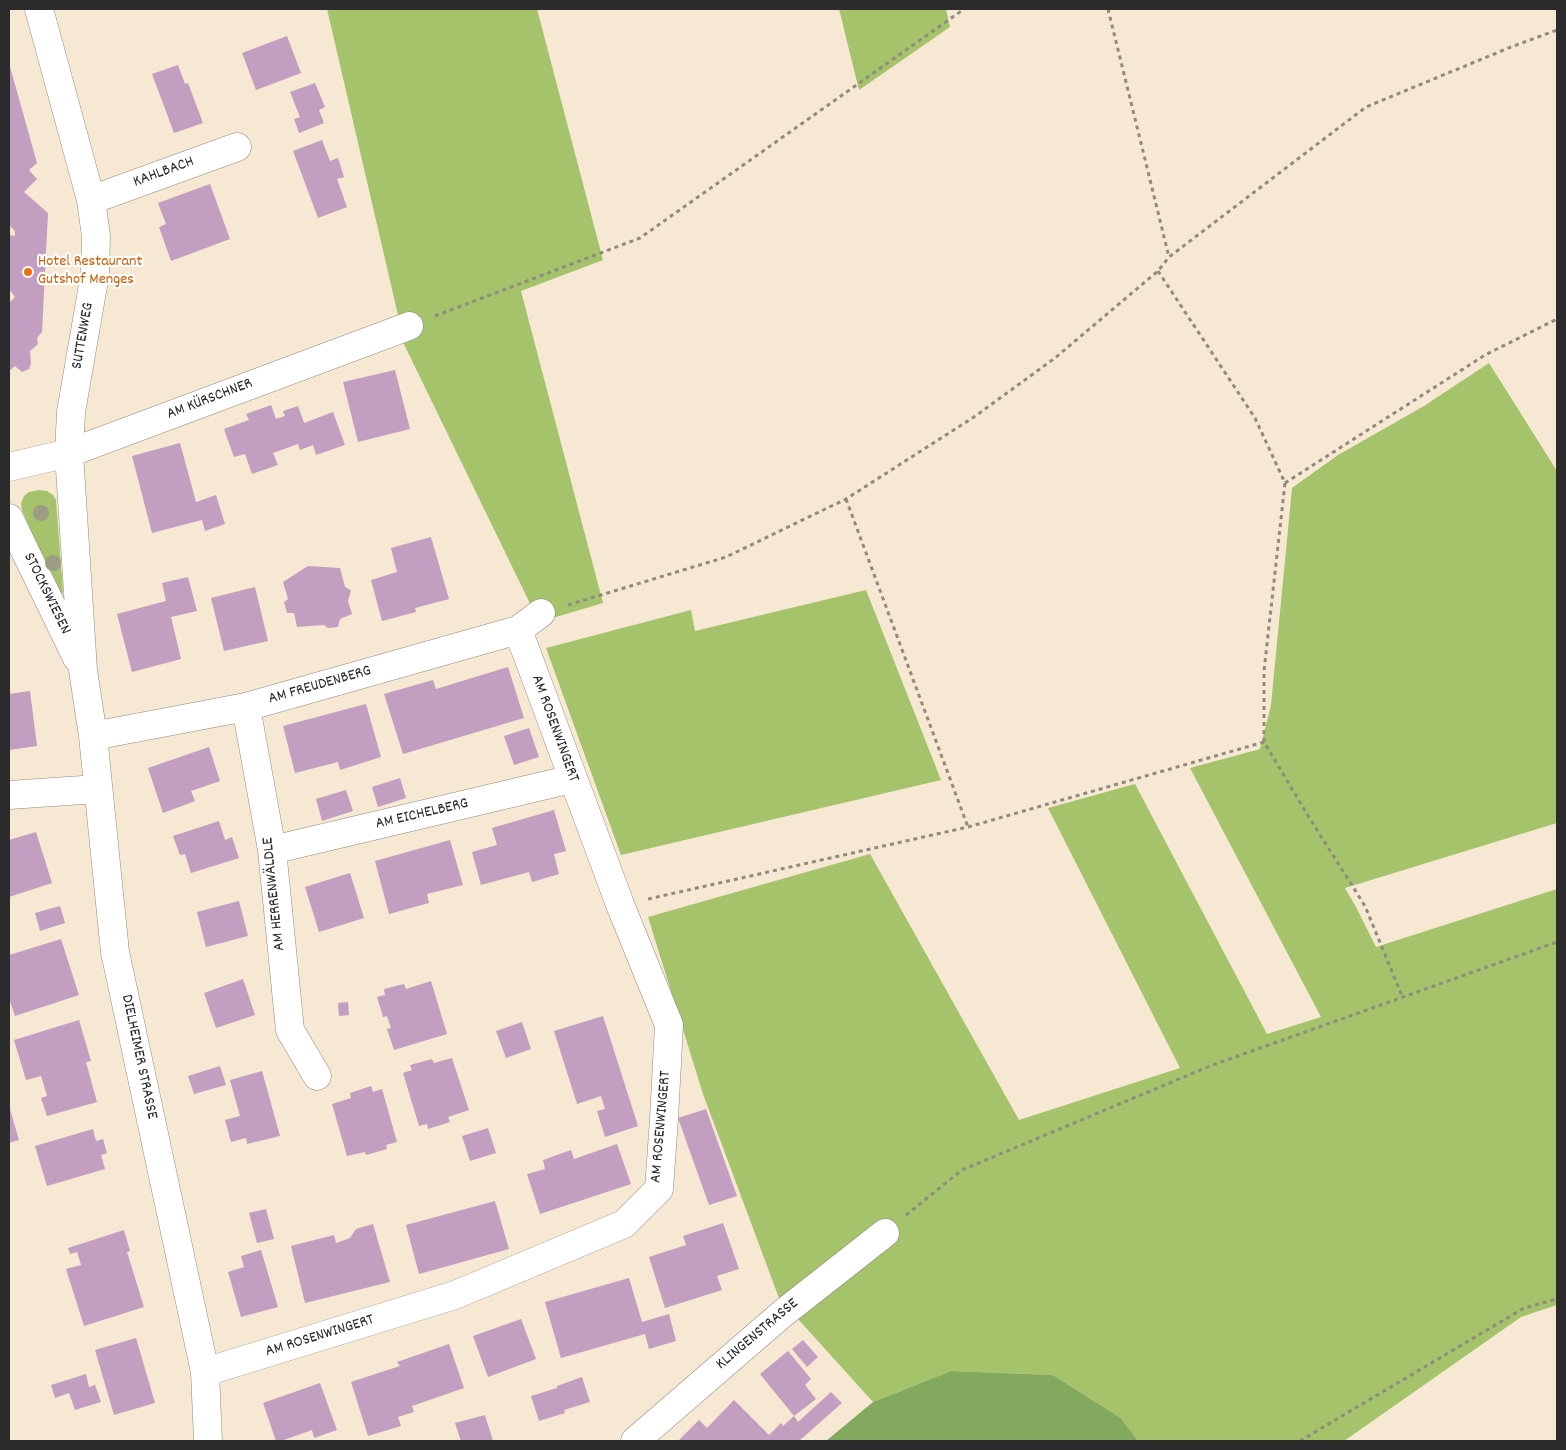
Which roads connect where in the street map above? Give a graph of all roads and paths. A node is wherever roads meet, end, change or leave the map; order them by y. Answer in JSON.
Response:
{"nodes":[{"id":1,"x":39,"y":9,"type":"edge"},
{"id":2,"x":964,"y":9,"type":"edge"},
{"id":3,"x":1108,"y":9,"type":"edge"},
{"id":4,"x":1557,"y":30,"type":"edge"},
{"id":5,"x":237,"y":147,"type":"dead end"},
{"id":6,"x":91,"y":200,"type":"junction"},
{"id":7,"x":1169,"y":257,"type":"junction"},
{"id":8,"x":1158,"y":271,"type":"junction"},
{"id":9,"x":1557,"y":319,"type":"edge"},
{"id":10,"x":409,"y":326,"type":"joint"},
{"id":11,"x":69,"y":453,"type":"junction"},
{"id":12,"x":9,"y":467,"type":"edge"},
{"id":13,"x":1285,"y":483,"type":"junction"},
{"id":14,"x":846,"y":499,"type":"junction"},
{"id":15,"x":9,"y":518,"type":"edge"},
{"id":16,"x":541,"y":614,"type":"joint"},
{"id":17,"x":518,"y":630,"type":"junction"},
{"id":18,"x":83,"y":670,"type":"junction"},
{"id":19,"x":246,"y":707,"type":"junction"},
{"id":20,"x":93,"y":736,"type":"junction"},
{"id":21,"x":1264,"y":742,"type":"junction"},
{"id":22,"x":572,"y":779,"type":"junction"},
{"id":23,"x":98,"y":789,"type":"junction"},
{"id":24,"x":9,"y":795,"type":"edge"},
{"id":25,"x":968,"y":827,"type":"junction"},
{"id":26,"x":272,"y":850,"type":"junction"},
{"id":27,"x":621,"y":907,"type":"junction"},
{"id":28,"x":1557,"y":942,"type":"edge"},
{"id":29,"x":1402,"y":996,"type":"junction"},
{"id":30,"x":317,"y":1076,"type":"dead end"},
{"id":31,"x":885,"y":1232,"type":"joint"},
{"id":32,"x":1557,"y":1299,"type":"edge"},
{"id":33,"x":205,"y":1372,"type":"junction"},
{"id":34,"x":208,"y":1441,"type":"edge"},
{"id":35,"x":635,"y":1441,"type":"edge"},
{"id":36,"x":1300,"y":1441,"type":"edge"}],
"edges":[{"from":1,"to":6,"type":"street","name":"SUTTENWEG"},
{"from":2,"to":10,"type":"path"},
{"from":3,"to":7,"type":"path"},
{"from":4,"to":7,"type":"path"},
{"from":5,"to":6,"type":"street","name":"KAHLBACH"},
{"from":6,"to":11,"type":"street","name":"SUTTENWEG"},
{"from":7,"to":8,"type":"path"},
{"from":8,"to":13,"type":"path"},
{"from":8,"to":14,"type":"path"},
{"from":9,"to":13,"type":"path"},
{"from":10,"to":11,"type":"street","name":"AM KÜRSCHNER"},
{"from":11,"to":12,"type":"street","name":"AM KÜRSCHNER"},
{"from":11,"to":18,"type":"street","name":"SUTTENWEG"},
{"from":13,"to":21,"type":"path"},
{"from":14,"to":16,"type":"path"},
{"from":14,"to":25,"type":"path"},
{"from":15,"to":18,"type":"street","name":"STOCKSWIESEN"},
{"from":16,"to":17,"type":"street","name":"AM FREUDENBERG"},
{"from":17,"to":19,"type":"street","name":"AM FREUDENBERG"},
{"from":17,"to":22,"type":"street","name":"AM ROSENWINGERT"},
{"from":18,"to":20,"type":"street","name":"DIELHEIMER STRASSE"},
{"from":19,"to":20,"type":"street","name":"AM FREUDENBERG"},
{"from":19,"to":26,"type":"street","name":"AM HERRENWÄLDLE"},
{"from":20,"to":23,"type":"street","name":"DIELHEIMER STRASSE"},
{"from":21,"to":25,"type":"path"},
{"from":21,"to":29,"type":"path"},
{"from":22,"to":26,"type":"street","name":"AM EICHELBERG"},
{"from":22,"to":27,"type":"street","name":"AM ROSENWINGERT"},
{"from":23,"to":24,"type":"street"},
{"from":23,"to":33,"type":"street","name":"DIELHEIMER STRASSE"},
{"from":25,"to":27,"type":"path"},
{"from":26,"to":30,"type":"street","name":"AM HERRENWÄLDLE"},
{"from":27,"to":33,"type":"street","name":"AM ROSENWINGERT"},
{"from":28,"to":29,"type":"path"},
{"from":29,"to":31,"type":"path"},
{"from":31,"to":35,"type":"street","name":"KLINGENSTRASSE"},
{"from":32,"to":36,"type":"path"},
{"from":33,"to":34,"type":"street","name":"DIELHEIMER STRASSE"}]}
